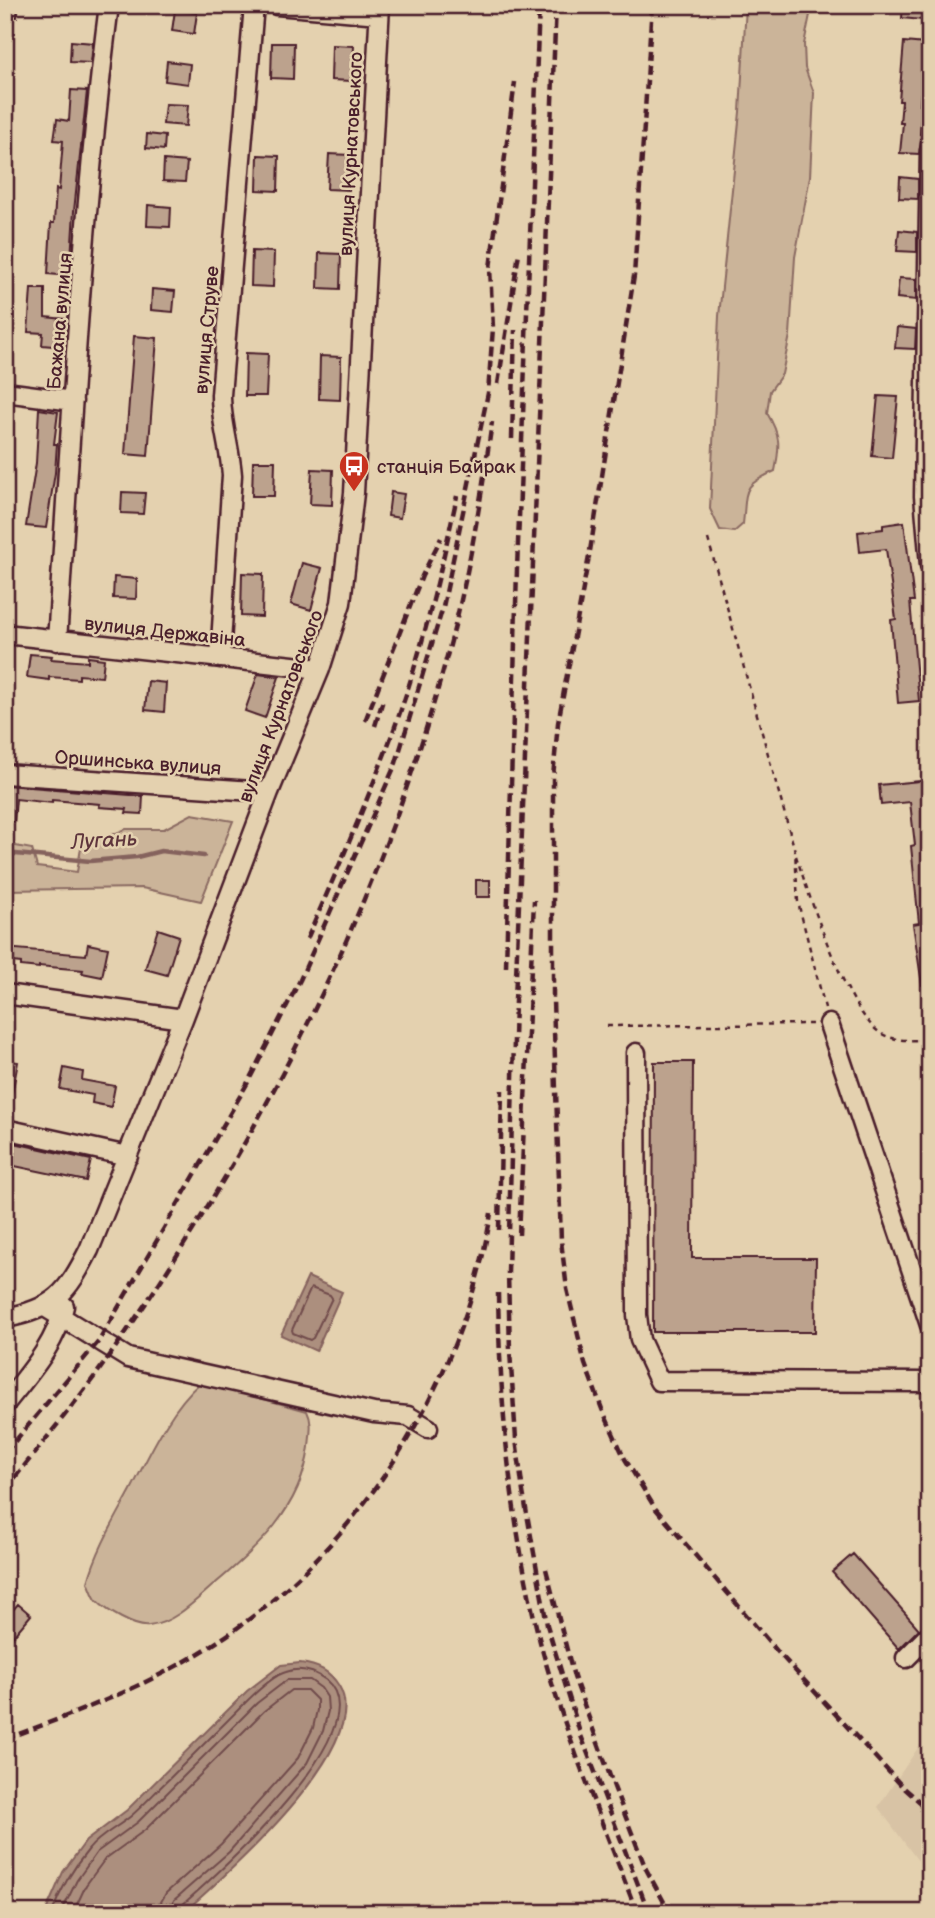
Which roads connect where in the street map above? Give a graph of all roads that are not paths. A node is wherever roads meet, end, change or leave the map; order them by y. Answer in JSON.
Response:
{"nodes":[{"id":1,"x":110,"y":5,"type":"edge"},
{"id":2,"x":254,"y":5,"type":"edge"},
{"id":3,"x":276,"y":5,"type":"edge"},
{"id":4,"x":379,"y":9,"type":"edge"},
{"id":5,"x":930,"y":150,"type":"edge"},
{"id":6,"x":5,"y":392,"type":"edge"},
{"id":7,"x":73,"y":401,"type":"junction"},
{"id":8,"x":930,"y":565,"type":"edge"},
{"id":9,"x":5,"y":634,"type":"edge"},
{"id":10,"x":57,"y":641,"type":"junction"},
{"id":11,"x":220,"y":658,"type":"junction"},
{"id":12,"x":320,"y":668,"type":"junction"},
{"id":13,"x":5,"y":774,"type":"edge"},
{"id":14,"x":269,"y":792,"type":"junction"},
{"id":15,"x":5,"y":994,"type":"edge"},
{"id":16,"x":183,"y":1019,"type":"junction"},
{"id":17,"x":829,"y":1024,"type":"road end"},
{"id":18,"x":636,"y":1053,"type":"dead end"},
{"id":19,"x":5,"y":1129,"type":"edge"},
{"id":20,"x":128,"y":1156,"type":"junction"},
{"id":21,"x":57,"y":1297,"type":"junction"},
{"id":22,"x":62,"y":1317,"type":"junction"},
{"id":23,"x":5,"y":1318,"type":"edge"},
{"id":24,"x":930,"y":1325,"type":"edge"},
{"id":25,"x":930,"y":1382,"type":"edge"},
{"id":26,"x":5,"y":1404,"type":"edge"},
{"id":27,"x":428,"y":1428,"type":"dead end"},
{"id":28,"x":930,"y":1634,"type":"edge"},
{"id":29,"x":906,"y":1658,"type":"dead end"}],
"edges":[{"from":1,"to":7,"type":"street","name":"Бажана вулиця"},
{"from":2,"to":11,"type":"street","name":"вулиця Струве"},
{"from":3,"to":4,"type":"street"},
{"from":4,"to":12,"type":"street","name":"вулиця Курнатовського"},
{"from":5,"to":8,"type":"street"},
{"from":6,"to":7,"type":"street"},
{"from":7,"to":10,"type":"street","name":"Бажана вулиця"},
{"from":9,"to":10,"type":"street","name":"вулиця Державіна"},
{"from":10,"to":11,"type":"street","name":"вулиця Державіна"},
{"from":11,"to":12,"type":"street","name":"вулиця Державіна"},
{"from":12,"to":14,"type":"street","name":"вулиця Курнатовського"},
{"from":13,"to":14,"type":"street","name":"Оршинська вулиця"},
{"from":14,"to":16,"type":"street","name":"вулиця Курнатовського"},
{"from":15,"to":16,"type":"street"},
{"from":16,"to":20,"type":"street","name":"вулиця Курнатовського"},
{"from":17,"to":24,"type":"street"},
{"from":18,"to":25,"type":"street"},
{"from":19,"to":20,"type":"street"},
{"from":20,"to":21,"type":"street","name":"вулиця Курнатовського"},
{"from":21,"to":22,"type":"street"},
{"from":21,"to":22,"type":"street","name":"вулиця Курнатовського"},
{"from":21,"to":23,"type":"street"},
{"from":22,"to":26,"type":"street","name":"вулиця Курнатовського"},
{"from":22,"to":27,"type":"street"},
{"from":28,"to":29,"type":"street"}]}
